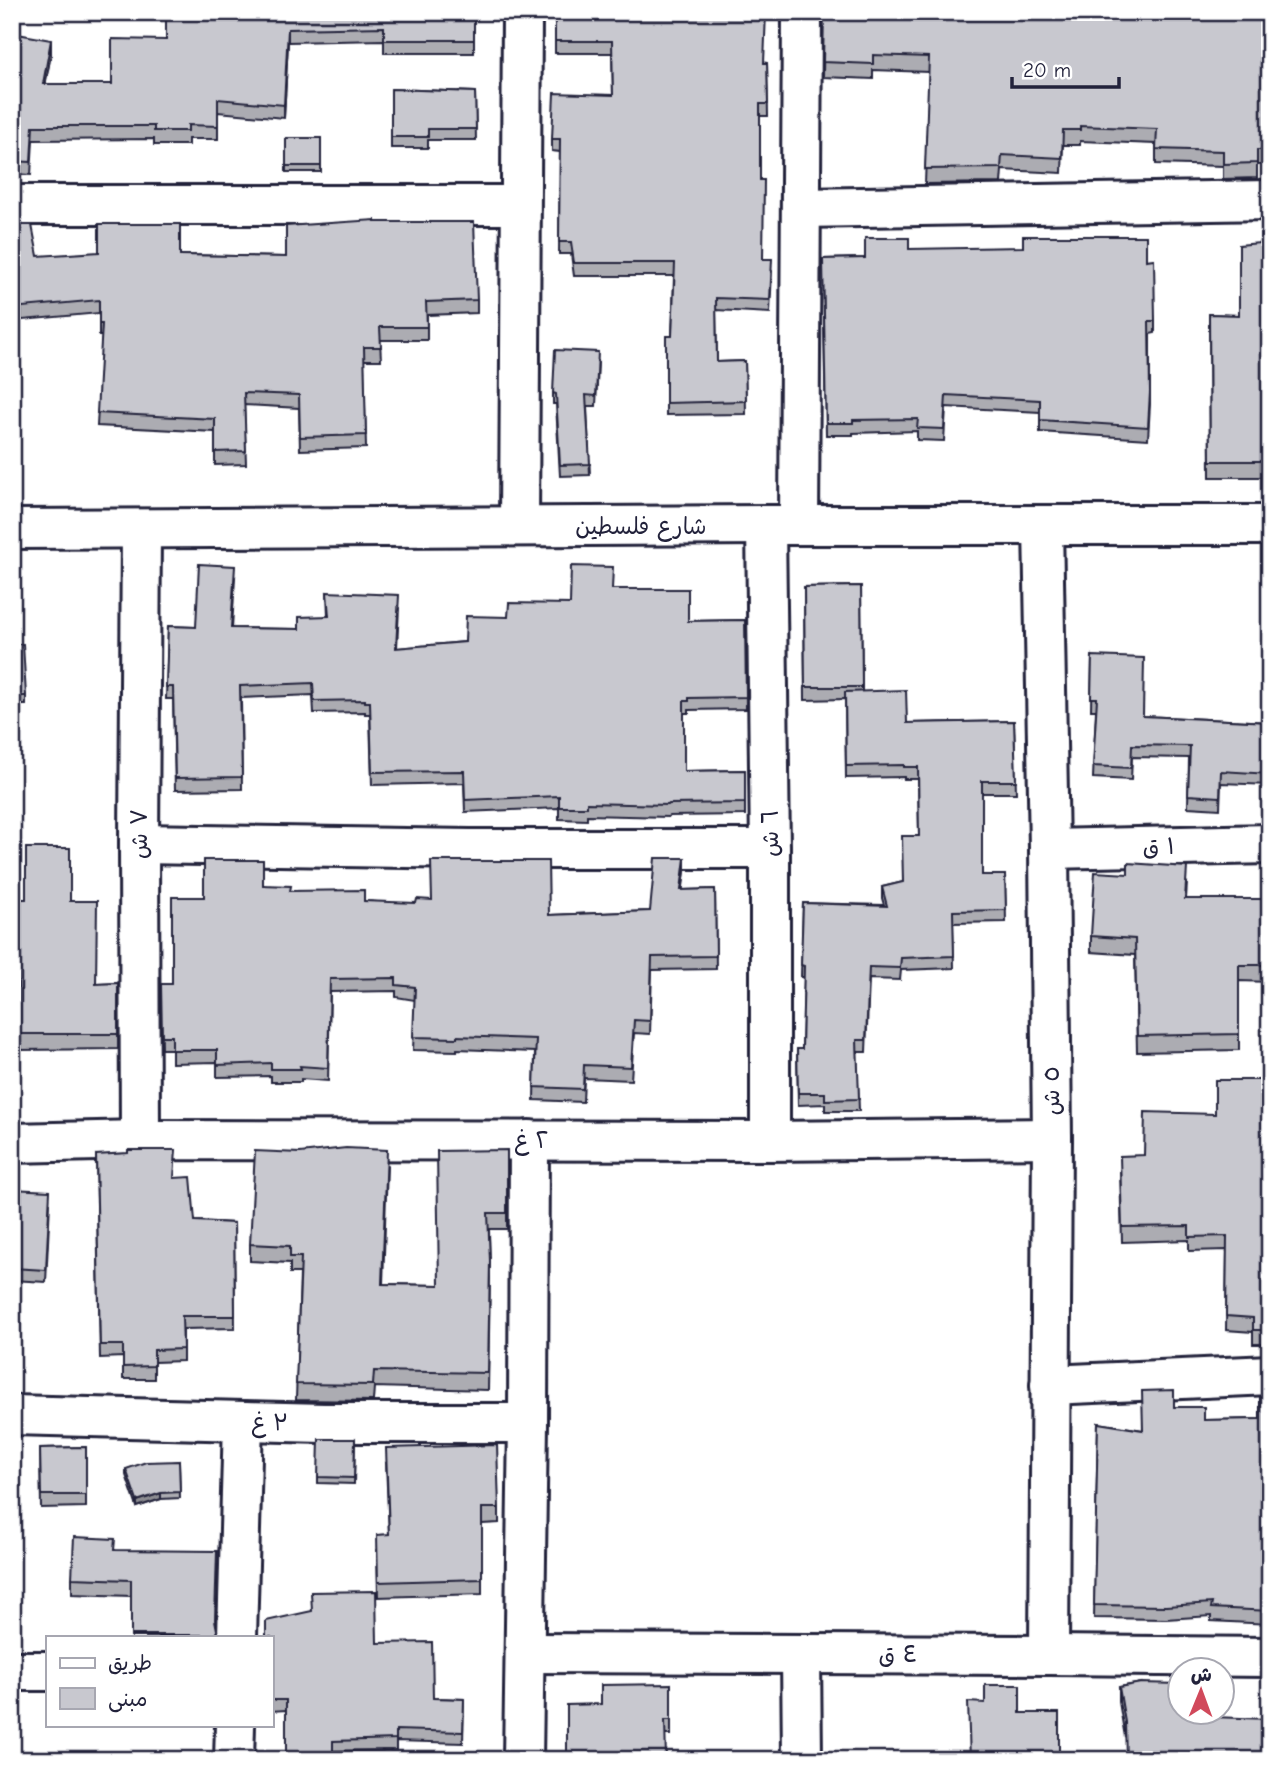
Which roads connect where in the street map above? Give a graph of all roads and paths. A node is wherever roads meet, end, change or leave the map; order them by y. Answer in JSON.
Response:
{"nodes":[{"id":1,"x":522,"y":12,"type":"edge"},
{"id":2,"x":802,"y":12,"type":"edge"},
{"id":3,"x":1270,"y":200,"type":"edge"},
{"id":4,"x":12,"y":205,"type":"edge"},
{"id":5,"x":520,"y":205,"type":"junction"},
{"id":6,"x":801,"y":208,"type":"junction"},
{"id":7,"x":783,"y":525,"type":"junction"},
{"id":8,"x":1270,"y":525,"type":"edge"},
{"id":9,"x":1042,"y":526,"type":"junction"},
{"id":10,"x":519,"y":527,"type":"junction"},
{"id":11,"x":12,"y":529,"type":"edge"},
{"id":12,"x":141,"y":529,"type":"junction"},
{"id":13,"x":139,"y":844,"type":"junction"},
{"id":14,"x":1270,"y":844,"type":"edge"},
{"id":15,"x":770,"y":849,"type":"junction"},
{"id":16,"x":1049,"y":849,"type":"junction"},
{"id":17,"x":1052,"y":1138,"type":"junction"},
{"id":18,"x":140,"y":1140,"type":"junction"},
{"id":19,"x":529,"y":1140,"type":"junction"},
{"id":20,"x":770,"y":1141,"type":"junction"},
{"id":21,"x":12,"y":1143,"type":"edge"},
{"id":22,"x":1270,"y":1375,"type":"edge"},
{"id":23,"x":1050,"y":1385,"type":"junction"},
{"id":24,"x":12,"y":1415,"type":"edge"},
{"id":25,"x":243,"y":1422,"type":"junction"},
{"id":26,"x":528,"y":1423,"type":"junction"},
{"id":27,"x":237,"y":1636,"type":"edge"},
{"id":28,"x":525,"y":1653,"type":"junction"},
{"id":29,"x":801,"y":1654,"type":"junction"},
{"id":30,"x":1049,"y":1655,"type":"junction"},
{"id":31,"x":1270,"y":1657,"type":"edge"},
{"id":32,"x":12,"y":1671,"type":"edge"},
{"id":33,"x":46,"y":1671,"type":"edge"},
{"id":34,"x":235,"y":1726,"type":"edge"},
{"id":35,"x":234,"y":1760,"type":"edge"},
{"id":36,"x":523,"y":1760,"type":"edge"},
{"id":37,"x":802,"y":1760,"type":"edge"}],
"edges":[{"from":1,"to":5,"type":"street"},
{"from":2,"to":6,"type":"street","name":"٦ ش"},
{"from":3,"to":6,"type":"street"},
{"from":4,"to":5,"type":"street"},
{"from":5,"to":10,"type":"street"},
{"from":6,"to":7,"type":"street","name":"٦ ش"},
{"from":7,"to":9,"type":"street","name":"شارع فلسطين"},
{"from":7,"to":10,"type":"street","name":"شارع فلسطين"},
{"from":7,"to":15,"type":"street","name":"٦ ش"},
{"from":8,"to":9,"type":"street","name":"شارع فلسطين"},
{"from":9,"to":16,"type":"street","name":"٥ ش"},
{"from":10,"to":12,"type":"street","name":"شارع فلسطين"},
{"from":11,"to":12,"type":"street","name":"شارع فلسطين"},
{"from":12,"to":13,"type":"street","name":"٧ ش"},
{"from":13,"to":15,"type":"street"},
{"from":13,"to":18,"type":"street","name":"٧ ش"},
{"from":14,"to":16,"type":"street","name":"١ ق"},
{"from":15,"to":20,"type":"street","name":"٦ ش"},
{"from":16,"to":17,"type":"street","name":"٥ ش"},
{"from":17,"to":20,"type":"street","name":"٢ غ"},
{"from":17,"to":23,"type":"street","name":"٥ ش"},
{"from":18,"to":19,"type":"street","name":"٢ غ"},
{"from":18,"to":21,"type":"street","name":"٢ غ"},
{"from":19,"to":20,"type":"street","name":"٢ غ"},
{"from":19,"to":26,"type":"street"},
{"from":22,"to":23,"type":"street"},
{"from":23,"to":30,"type":"street","name":"٥ ش"},
{"from":24,"to":25,"type":"street","name":"٣ غ"},
{"from":25,"to":26,"type":"street","name":"٣ غ"},
{"from":25,"to":27,"type":"street"},
{"from":26,"to":28,"type":"street"},
{"from":28,"to":29,"type":"street","name":"٤ ق"},
{"from":28,"to":36,"type":"street"},
{"from":29,"to":30,"type":"street","name":"٤ ق"},
{"from":29,"to":37,"type":"street"},
{"from":30,"to":31,"type":"street","name":"٤ ق"},
{"from":32,"to":33,"type":"street"},
{"from":34,"to":35,"type":"street"}]}
